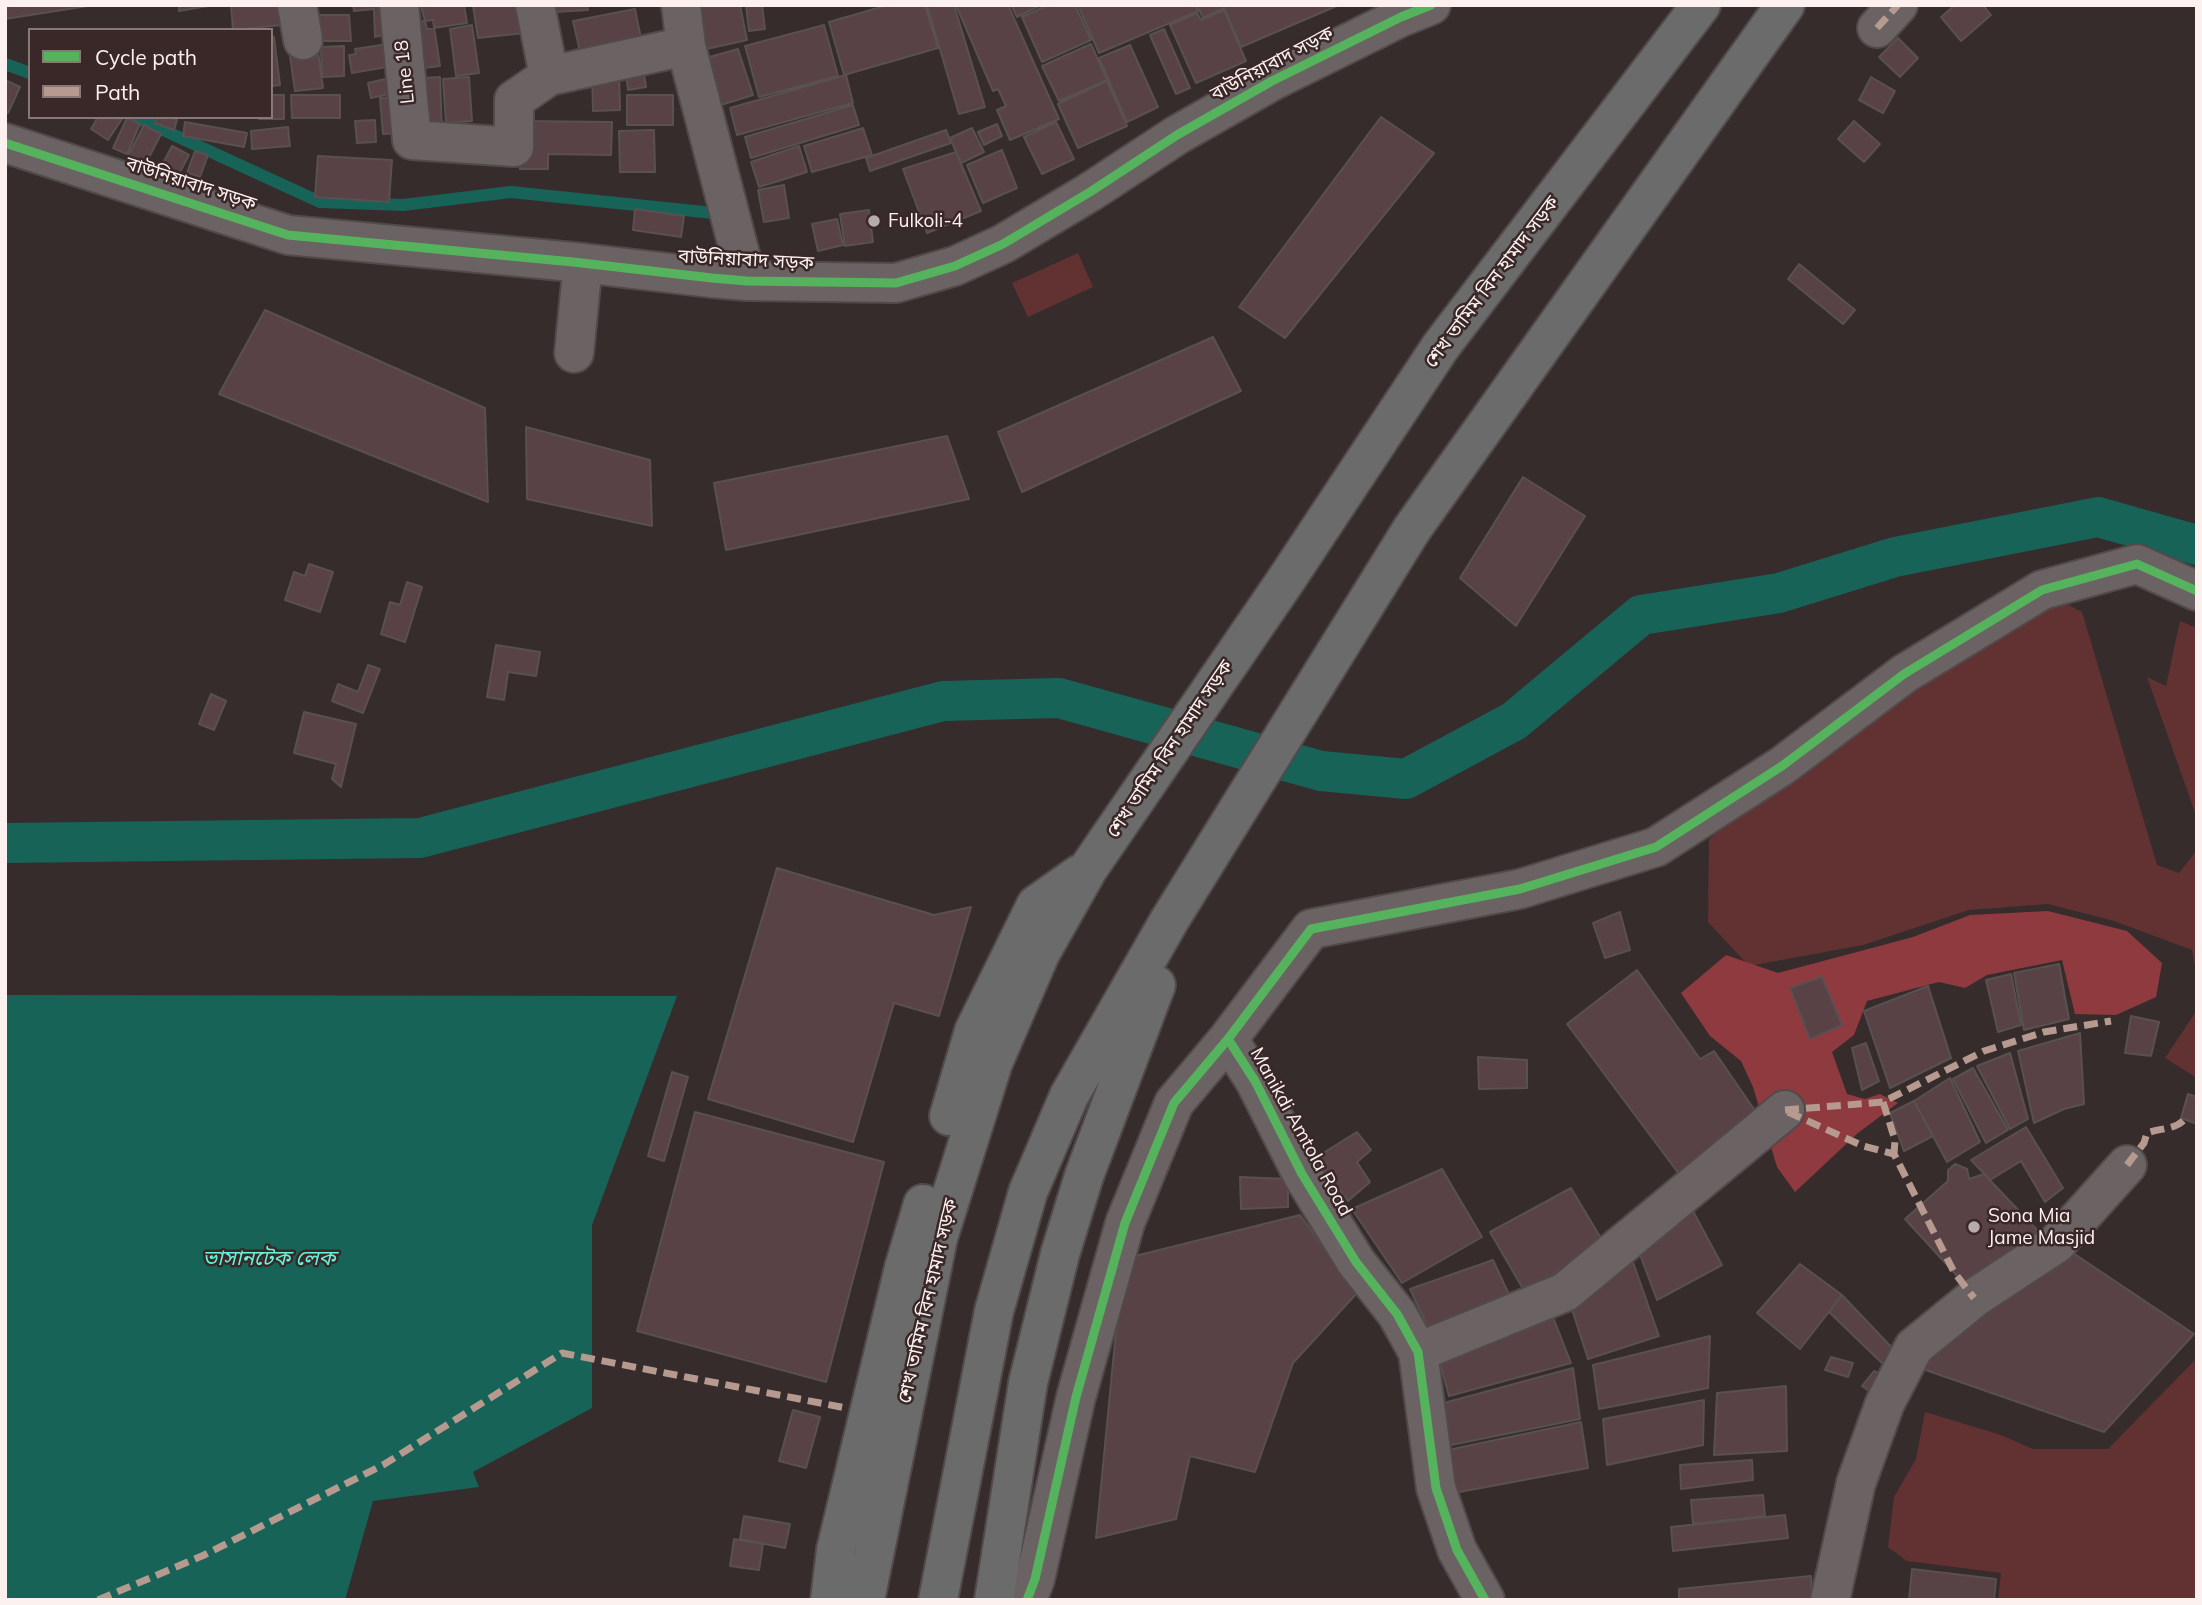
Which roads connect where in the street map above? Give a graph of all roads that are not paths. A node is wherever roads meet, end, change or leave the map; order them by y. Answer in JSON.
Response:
{"nodes":[{"id":1,"x":399,"y":5,"type":"edge"},
{"id":2,"x":535,"y":5,"type":"edge"},
{"id":3,"x":681,"y":5,"type":"edge"},
{"id":4,"x":1701,"y":5,"type":"edge"},
{"id":5,"x":1785,"y":5,"type":"edge"},
{"id":6,"x":1409,"y":9,"type":"edge"},
{"id":7,"x":686,"y":46,"type":"junction"},
{"id":8,"x":549,"y":76,"type":"junction"},
{"id":9,"x":5,"y":143,"type":"edge"},
{"id":10,"x":583,"y":263,"type":"junction"},
{"id":11,"x":747,"y":281,"type":"junction"},
{"id":12,"x":574,"y":353,"type":"dead end"},
{"id":13,"x":2197,"y":591,"type":"edge"},
{"id":14,"x":1088,"y":869,"type":"junction"},
{"id":15,"x":1169,"y":921,"type":"junction"},
{"id":16,"x":1228,"y":1039,"type":"junction"},
{"id":17,"x":1785,"y":1110,"type":"dead end"},
{"id":18,"x":2127,"y":1165,"type":"dead end"},
{"id":19,"x":1418,"y":1352,"type":"junction"},
{"id":20,"x":830,"y":1600,"type":"edge"},
{"id":21,"x":865,"y":1600,"type":"edge"},
{"id":22,"x":938,"y":1600,"type":"edge"},
{"id":23,"x":994,"y":1600,"type":"edge"},
{"id":24,"x":1027,"y":1600,"type":"edge"},
{"id":25,"x":1485,"y":1600,"type":"edge"},
{"id":26,"x":1830,"y":1600,"type":"edge"}],
"edges":[{"from":1,"to":8,"type":"street","name":"Line 18"},
{"from":2,"to":8,"type":"street"},
{"from":3,"to":7,"type":"street"},
{"from":4,"to":14,"type":"main road","name":"শেখ তামিম বিন হামাদ সড়ক"},
{"from":5,"to":15,"type":"main road"},
{"from":6,"to":11,"type":"street","name":"বাউনিয়াবাদ সড়ক"},
{"from":7,"to":8,"type":"street"},
{"from":7,"to":11,"type":"street"},
{"from":9,"to":10,"type":"street","name":"বাউনিয়াবাদ সড়ক"},
{"from":10,"to":11,"type":"street","name":"বাউনিয়াবাদ সড়ক"},
{"from":10,"to":12,"type":"street"},
{"from":13,"to":16,"type":"street"},
{"from":14,"to":20,"type":"main road"},
{"from":14,"to":21,"type":"main road","name":"শেখ তামিম বিন হামাদ সড়ক"},
{"from":15,"to":22,"type":"main road"},
{"from":15,"to":23,"type":"main road"},
{"from":16,"to":19,"type":"street","name":"Manikdi Amtola Road"},
{"from":16,"to":24,"type":"street","name":"Manikdi Amtola Road"},
{"from":17,"to":19,"type":"street"},
{"from":18,"to":26,"type":"street"},
{"from":19,"to":25,"type":"street","name":"Manikdi Amtola Road"}]}
